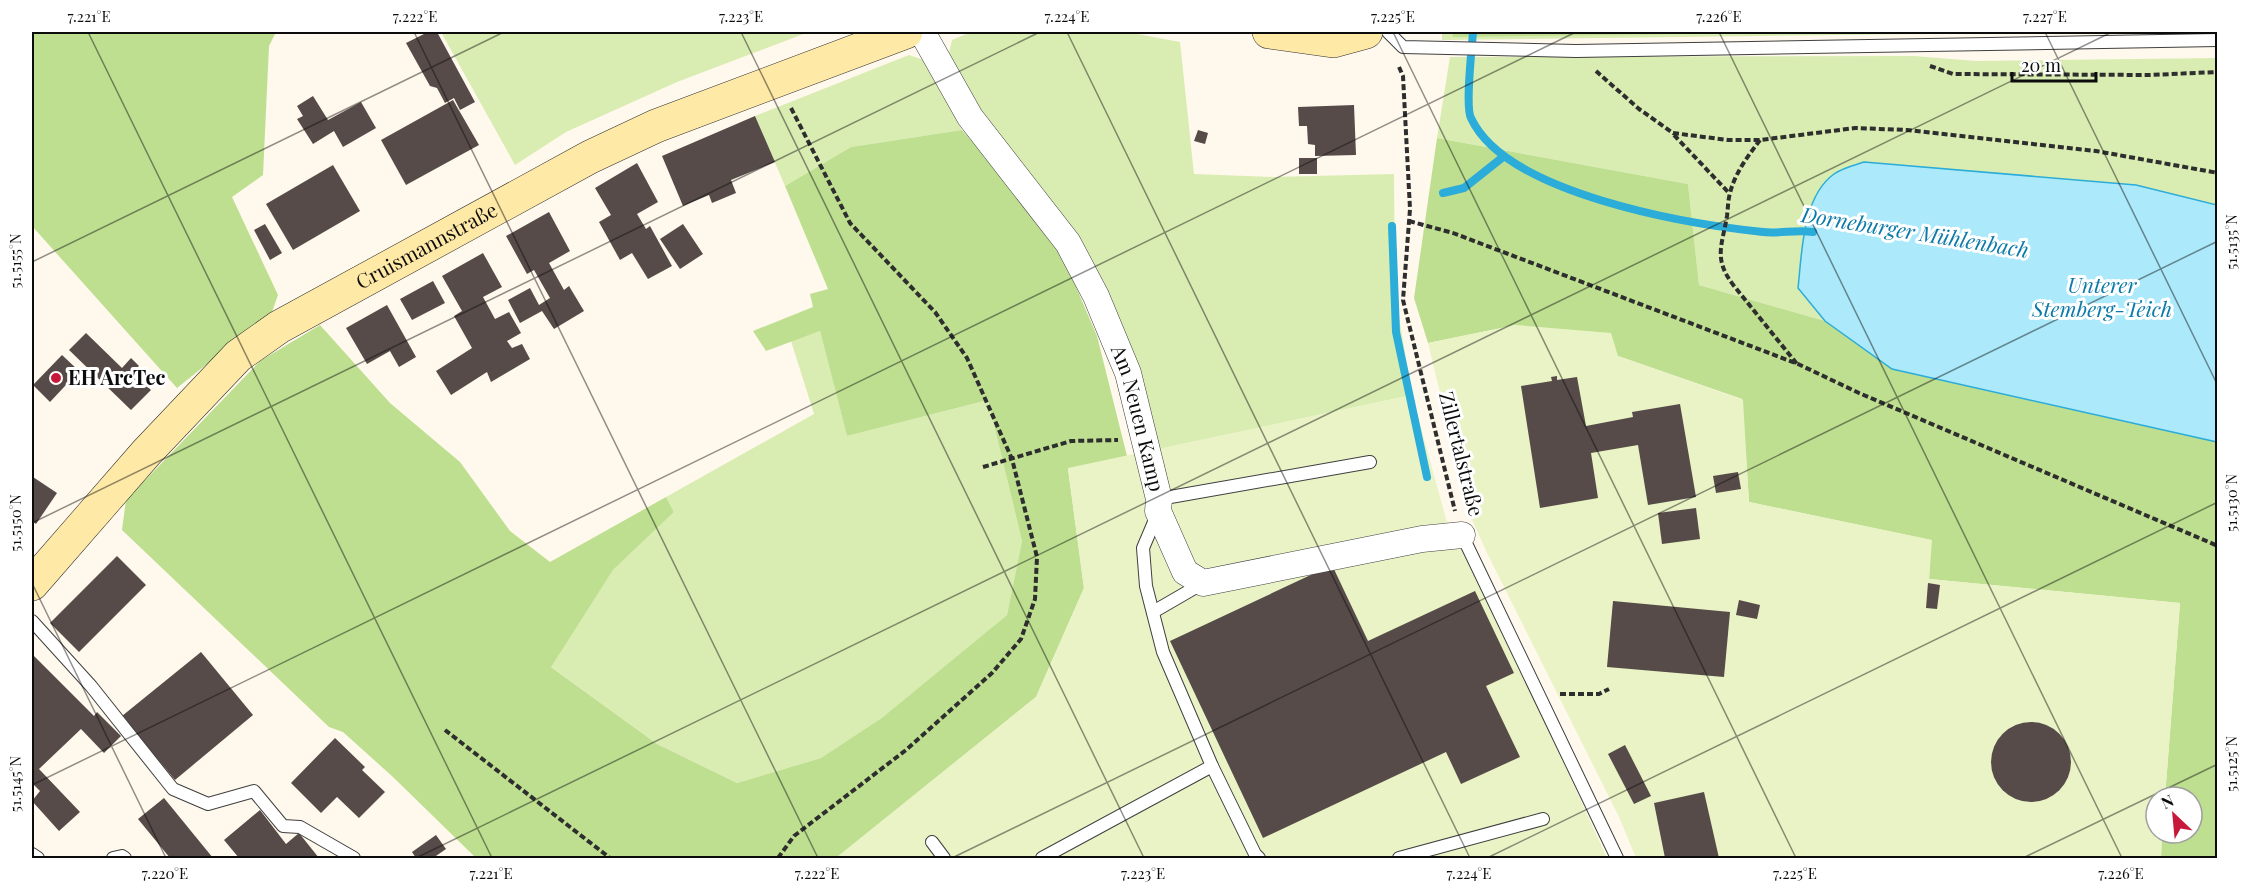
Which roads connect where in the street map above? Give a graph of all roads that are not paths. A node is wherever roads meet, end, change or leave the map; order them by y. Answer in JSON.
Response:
{"nodes":[{"id":1,"x":906,"y":32,"type":"edge"},
{"id":2,"x":922,"y":32,"type":"edge"},
{"id":3,"x":1269,"y":32,"type":"edge"},
{"id":4,"x":1366,"y":32,"type":"edge"},
{"id":5,"x":1388,"y":32,"type":"edge"},
{"id":6,"x":2217,"y":40,"type":"edge"},
{"id":7,"x":1370,"y":462,"type":"dead end"},
{"id":8,"x":1159,"y":505,"type":"junction"},
{"id":9,"x":1462,"y":535,"type":"joint"},
{"id":10,"x":1203,"y":583,"type":"junction"},
{"id":11,"x":32,"y":584,"type":"edge"},
{"id":12,"x":1153,"y":612,"type":"junction"},
{"id":13,"x":32,"y":621,"type":"edge"},
{"id":14,"x":1212,"y":766,"type":"junction"},
{"id":15,"x":1543,"y":819,"type":"dead end"},
{"id":16,"x":932,"y":842,"type":"dead end"},
{"id":17,"x":32,"y":854,"type":"edge"},
{"id":18,"x":38,"y":858,"type":"edge"},
{"id":19,"x":113,"y":858,"type":"edge"},
{"id":20,"x":125,"y":858,"type":"edge"},
{"id":21,"x":354,"y":858,"type":"edge"},
{"id":22,"x":944,"y":858,"type":"edge"},
{"id":23,"x":1042,"y":858,"type":"edge"},
{"id":24,"x":1259,"y":858,"type":"edge"},
{"id":25,"x":1399,"y":858,"type":"edge"},
{"id":26,"x":1617,"y":858,"type":"edge"}],
"edges":[{"from":1,"to":11,"type":"street","name":"Cruismannstraße"},
{"from":2,"to":8,"type":"street","name":"Am Neuen Kamp"},
{"from":3,"to":4,"type":"street"},
{"from":5,"to":6,"type":"lane"},
{"from":7,"to":8,"type":"lane"},
{"from":8,"to":10,"type":"street","name":"Am Neuen Kamp"},
{"from":8,"to":12,"type":"lane"},
{"from":9,"to":10,"type":"street"},
{"from":9,"to":26,"type":"lane","name":"Zillertalstraße"},
{"from":10,"to":12,"type":"lane"},
{"from":12,"to":14,"type":"lane"},
{"from":13,"to":21,"type":"lane"},
{"from":14,"to":23,"type":"lane"},
{"from":14,"to":24,"type":"lane"},
{"from":15,"to":25,"type":"lane"},
{"from":16,"to":22,"type":"lane"},
{"from":17,"to":18,"type":"lane"},
{"from":19,"to":20,"type":"lane"}]}
